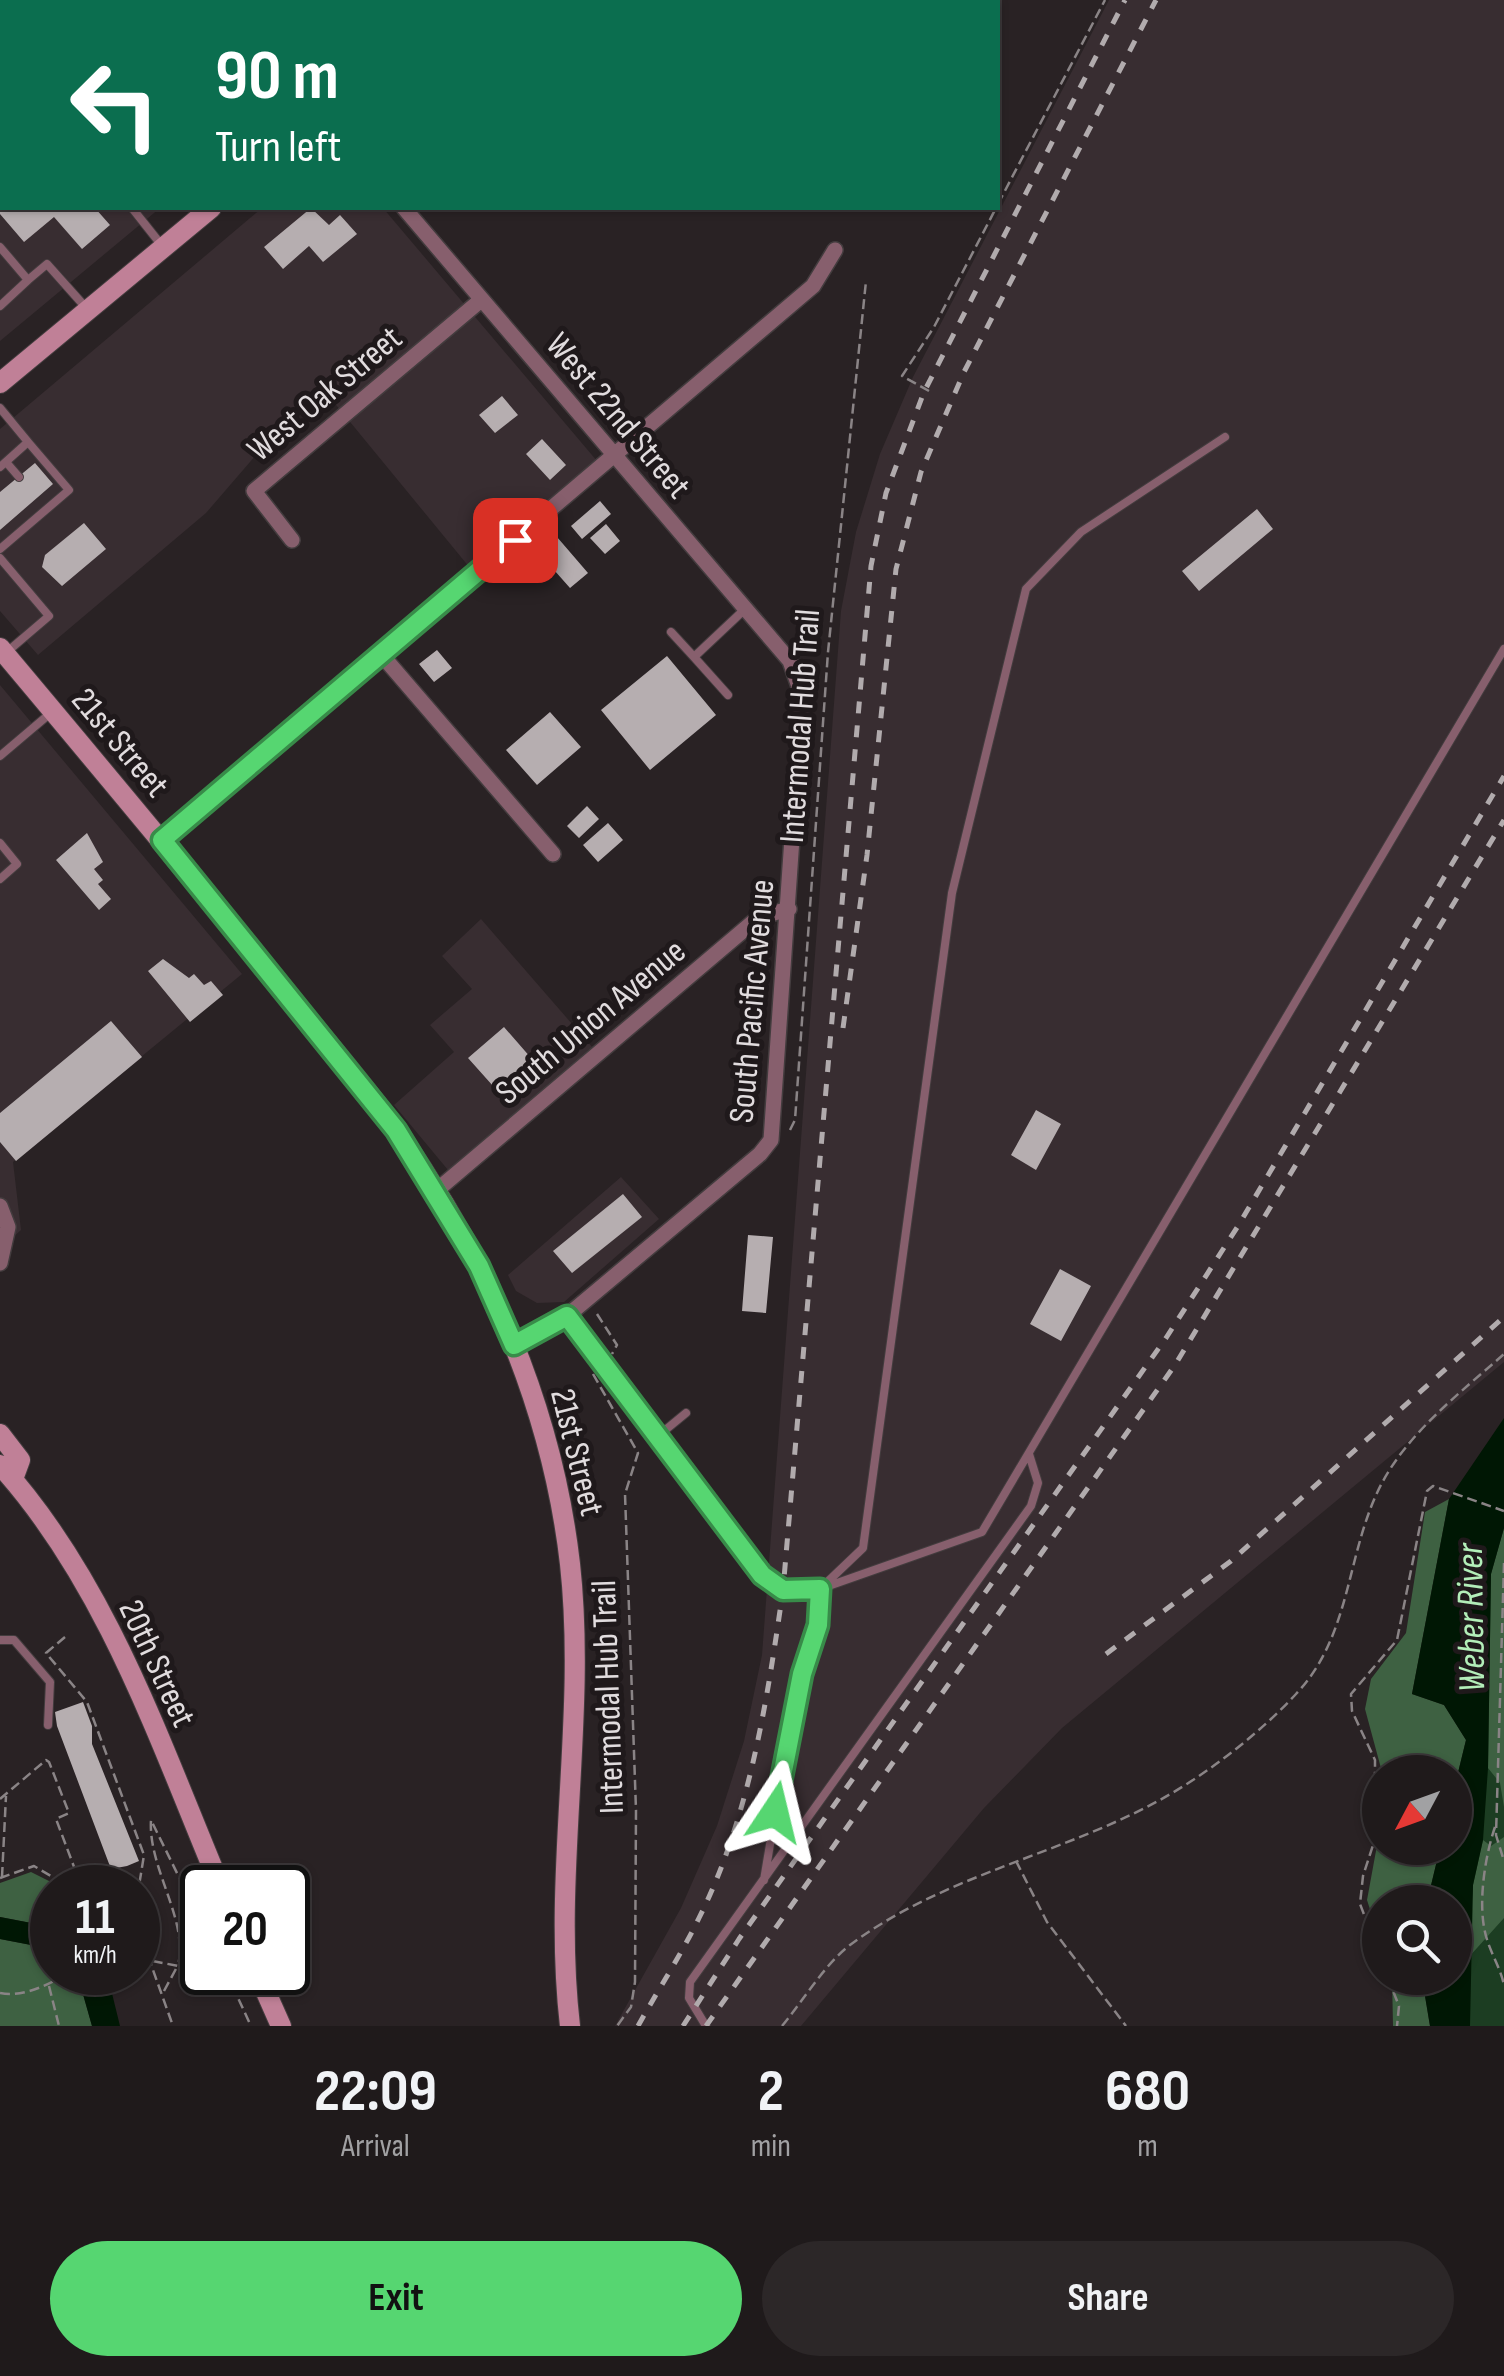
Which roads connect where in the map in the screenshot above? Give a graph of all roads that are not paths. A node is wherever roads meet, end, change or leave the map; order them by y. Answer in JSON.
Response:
{"nodes":[{"id":1,"x":134,"y":210,"type":"edge"},
{"id":2,"x":209,"y":210,"type":"edge"},
{"id":3,"x":406,"y":210,"type":"edge"},
{"id":4,"x":0,"y":247,"type":"edge"},
{"id":5,"x":163,"y":247,"type":"junction"},
{"id":6,"x":835,"y":250,"type":"dead end"},
{"id":7,"x":28,"y":280,"type":"junction"},
{"id":8,"x":482,"y":300,"type":"junction"},
{"id":9,"x":0,"y":306,"type":"edge"},
{"id":10,"x":88,"y":310,"type":"junction"},
{"id":11,"x":0,"y":382,"type":"edge"},
{"id":12,"x":0,"y":408,"type":"edge"},
{"id":13,"x":1225,"y":437,"type":"dead end"},
{"id":14,"x":28,"y":442,"type":"junction"},
{"id":15,"x":615,"y":457,"type":"junction"},
{"id":16,"x":3,"y":465,"type":"edge"},
{"id":17,"x":19,"y":476,"type":"dead end"},
{"id":18,"x":37,"y":498,"type":"dead end"},
{"id":19,"x":46,"y":509,"type":"junction"},
{"id":20,"x":15,"y":516,"type":"dead end"},
{"id":21,"x":25,"y":528,"type":"junction"},
{"id":22,"x":292,"y":540,"type":"dead end"},
{"id":23,"x":0,"y":548,"type":"edge"},
{"id":24,"x":0,"y":558,"type":"edge"},
{"id":25,"x":745,"y":609,"type":"junction"},
{"id":26,"x":671,"y":632,"type":"dead end"},
{"id":27,"x":1504,"y":649,"type":"edge"},
{"id":28,"x":2,"y":651,"type":"edge"},
{"id":29,"x":380,"y":652,"type":"junction"},
{"id":30,"x":694,"y":657,"type":"junction"},
{"id":31,"x":790,"y":661,"type":"joint"},
{"id":32,"x":728,"y":695,"type":"dead end"},
{"id":33,"x":53,"y":711,"type":"junction"},
{"id":34,"x":0,"y":756,"type":"edge"},
{"id":35,"x":162,"y":840,"type":"junction"},
{"id":36,"x":0,"y":843,"type":"edge"},
{"id":37,"x":553,"y":854,"type":"dead end"},
{"id":38,"x":0,"y":878,"type":"edge"},
{"id":39,"x":789,"y":908,"type":"junction"},
{"id":40,"x":436,"y":1191,"type":"junction"},
{"id":41,"x":0,"y":1206,"type":"edge"},
{"id":42,"x":0,"y":1264,"type":"edge"},
{"id":43,"x":567,"y":1316,"type":"junction"},
{"id":44,"x":514,"y":1345,"type":"junction"},
{"id":45,"x":686,"y":1412,"type":"dead end"},
{"id":46,"x":0,"y":1434,"type":"edge"},
{"id":47,"x":658,"y":1436,"type":"junction"},
{"id":48,"x":1029,"y":1454,"type":"junction"},
{"id":49,"x":4,"y":1478,"type":"edge"},
{"id":50,"x":820,"y":1589,"type":"junction"},
{"id":51,"x":0,"y":1640,"type":"edge"},
{"id":52,"x":48,"y":1725,"type":"dead end"},
{"id":53,"x":211,"y":1865,"type":"edge"},
{"id":54,"x":764,"y":1880,"type":"junction"},
{"id":55,"x":268,"y":1995,"type":"edge"},
{"id":56,"x":569,"y":2015,"type":"edge"},
{"id":57,"x":282,"y":2026,"type":"edge"},
{"id":58,"x":706,"y":2026,"type":"edge"}],
"edges":[{"from":1,"to":5,"type":"lane"},
{"from":2,"to":5,"type":"main road"},
{"from":3,"to":8,"type":"street","name":"West 22nd Street"},
{"from":4,"to":7,"type":"lane"},
{"from":5,"to":10,"type":"main road"},
{"from":6,"to":15,"type":"street"},
{"from":7,"to":9,"type":"lane"},
{"from":7,"to":10,"type":"lane"},
{"from":8,"to":15,"type":"street","name":"West 22nd Street"},
{"from":8,"to":22,"type":"street","name":"West Oak Street"},
{"from":10,"to":11,"type":"main road"},
{"from":12,"to":14,"type":"lane"},
{"from":13,"to":50,"type":"lane"},
{"from":14,"to":16,"type":"lane"},
{"from":14,"to":19,"type":"lane"},
{"from":15,"to":25,"type":"street","name":"West 22nd Street"},
{"from":15,"to":29,"type":"street"},
{"from":16,"to":17,"type":"lane"},
{"from":18,"to":19,"type":"lane"},
{"from":19,"to":21,"type":"lane"},
{"from":20,"to":21,"type":"lane"},
{"from":21,"to":23,"type":"lane"},
{"from":24,"to":28,"type":"lane"},
{"from":25,"to":30,"type":"lane"},
{"from":25,"to":31,"type":"street","name":"West 22nd Street"},
{"from":26,"to":30,"type":"lane"},
{"from":27,"to":48,"type":"lane"},
{"from":28,"to":33,"type":"main road","name":"21st Street"},
{"from":29,"to":35,"type":"street"},
{"from":29,"to":37,"type":"street"},
{"from":30,"to":32,"type":"lane"},
{"from":31,"to":39,"type":"street","name":"South Pacific Avenue"},
{"from":33,"to":34,"type":"lane"},
{"from":33,"to":35,"type":"main road","name":"21st Street"},
{"from":35,"to":40,"type":"main road","name":"21st Street"},
{"from":36,"to":38,"type":"lane"},
{"from":39,"to":40,"type":"street","name":"South Union Avenue"},
{"from":39,"to":43,"type":"street","name":"South Pacific Avenue"},
{"from":40,"to":44,"type":"main road","name":"21st Street"},
{"from":41,"to":42,"type":"street"},
{"from":43,"to":44,"type":"street","name":"South Pacific Avenue"},
{"from":43,"to":47,"type":"lane"},
{"from":44,"to":56,"type":"main road","name":"21st Street"},
{"from":45,"to":47,"type":"lane"},
{"from":46,"to":49,"type":"main road","name":"20th Street"},
{"from":47,"to":50,"type":"lane"},
{"from":48,"to":50,"type":"lane"},
{"from":48,"to":54,"type":"lane"},
{"from":49,"to":53,"type":"main road","name":"20th Street"},
{"from":50,"to":54,"type":"lane"},
{"from":51,"to":52,"type":"lane"},
{"from":54,"to":58,"type":"lane"},
{"from":55,"to":57,"type":"main road"}]}
